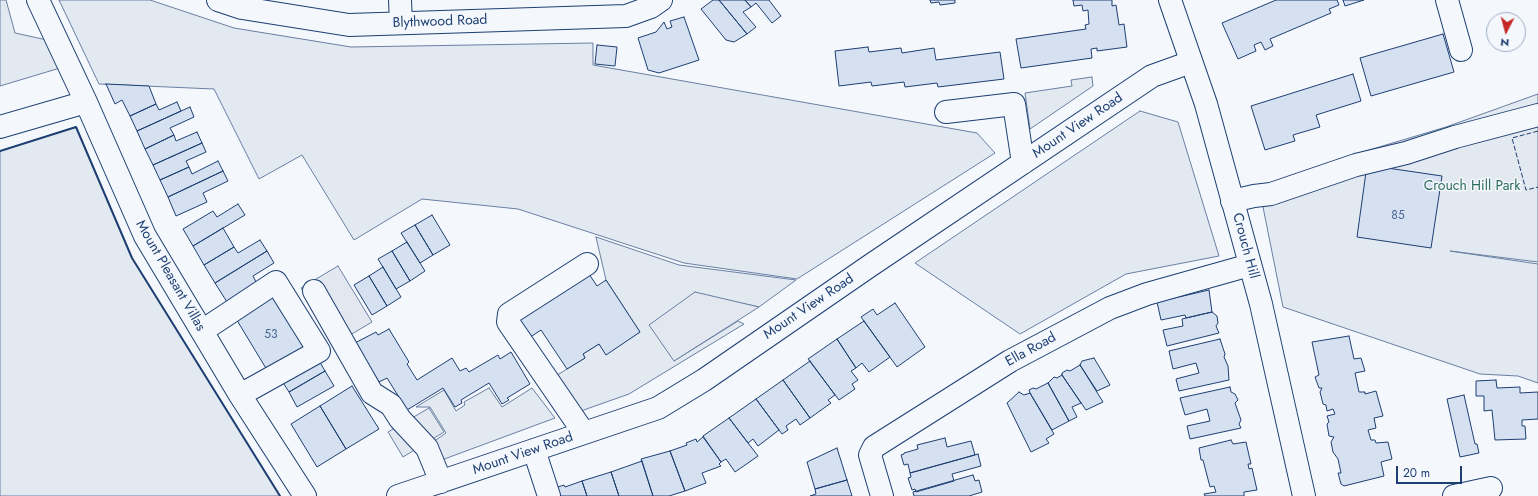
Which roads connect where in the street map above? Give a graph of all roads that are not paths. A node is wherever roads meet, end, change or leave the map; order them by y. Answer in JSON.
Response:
{"nodes":[{"id":1,"x":38,"y":0,"type":"edge"},
{"id":2,"x":218,"y":0,"type":"edge"},
{"id":3,"x":400,"y":0,"type":"edge"},
{"id":4,"x":661,"y":0,"type":"edge"},
{"id":5,"x":1171,"y":0,"type":"edge"},
{"id":6,"x":1447,"y":0,"type":"edge"},
{"id":7,"x":401,"y":23,"type":"junction"},
{"id":8,"x":1461,"y":50,"type":"dead end"},
{"id":9,"x":1191,"y":62,"type":"junction"},
{"id":10,"x":86,"y":102,"type":"junction"},
{"id":11,"x":946,"y":112,"type":"dead end"},
{"id":12,"x":1538,"y":115,"type":"edge"},
{"id":13,"x":0,"y":127,"type":"edge"},
{"id":14,"x":1023,"y":164,"type":"junction"},
{"id":15,"x":1233,"y":204,"type":"junction"},
{"id":16,"x":1249,"y":261,"type":"junction"},
{"id":17,"x":586,"y":264,"type":"dead end"},
{"id":18,"x":314,"y":291,"type":"dead end"},
{"id":19,"x":202,"y":331,"type":"junction"},
{"id":20,"x":240,"y":395,"type":"junction"},
{"id":21,"x":584,"y":433,"type":"junction"},
{"id":22,"x":534,"y":450,"type":"junction"},
{"id":23,"x":441,"y":482,"type":"junction"},
{"id":24,"x":1491,"y":488,"type":"dead end"},
{"id":25,"x":305,"y":496,"type":"edge"},
{"id":26,"x":398,"y":496,"type":"edge"},
{"id":27,"x":549,"y":496,"type":"edge"},
{"id":28,"x":882,"y":496,"type":"edge"},
{"id":29,"x":1304,"y":496,"type":"edge"},
{"id":30,"x":1454,"y":496,"type":"edge"}],
"edges":[{"from":1,"to":10,"type":"street","name":"Mount Pleasant Villas"},
{"from":2,"to":7,"type":"street","name":"Blythwood Road"},
{"from":3,"to":7,"type":"street"},
{"from":4,"to":7,"type":"street","name":"Blythwood Road"},
{"from":5,"to":9,"type":"street","name":"Crouch Hill"},
{"from":6,"to":8,"type":"street"},
{"from":9,"to":14,"type":"street","name":"Mount View Road"},
{"from":9,"to":15,"type":"street","name":"Crouch Hill"},
{"from":10,"to":13,"type":"street"},
{"from":10,"to":19,"type":"street","name":"Mount Pleasant Villas"},
{"from":11,"to":14,"type":"street"},
{"from":12,"to":15,"type":"street"},
{"from":14,"to":21,"type":"street","name":"Mount View Road"},
{"from":15,"to":16,"type":"street","name":"Crouch Hill"},
{"from":16,"to":28,"type":"street","name":"Ella Road"},
{"from":16,"to":29,"type":"street","name":"Crouch Hill"},
{"from":17,"to":21,"type":"street"},
{"from":18,"to":23,"type":"street"},
{"from":19,"to":20,"type":"street","name":"Mount Pleasant Villas"},
{"from":19,"to":20,"type":"street"},
{"from":20,"to":25,"type":"street","name":"Mount Pleasant Villas"},
{"from":21,"to":22,"type":"street","name":"Mount View Road"},
{"from":22,"to":23,"type":"street","name":"Mount View Road"},
{"from":22,"to":27,"type":"street"},
{"from":23,"to":26,"type":"street","name":"Mount View Road"},
{"from":24,"to":30,"type":"street"}]}
